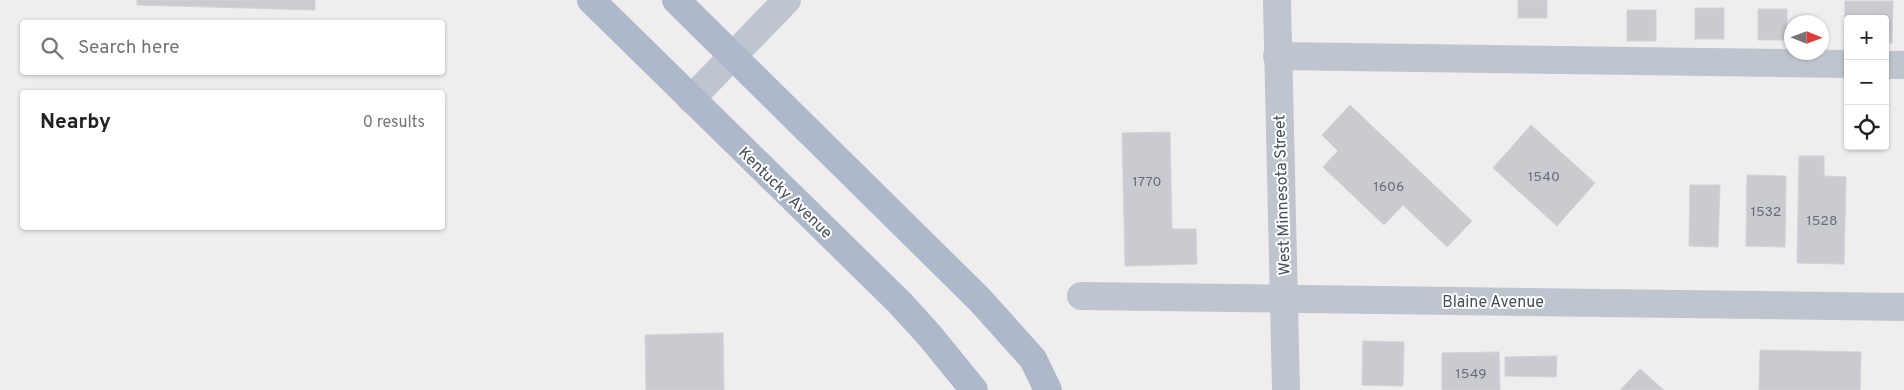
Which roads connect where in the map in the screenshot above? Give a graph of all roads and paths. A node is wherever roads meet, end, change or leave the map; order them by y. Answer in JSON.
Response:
{"nodes":[{"id":1,"x":591,"y":0,"type":"edge"},
{"id":2,"x":676,"y":0,"type":"edge"},
{"id":3,"x":787,"y":0,"type":"edge"},
{"id":4,"x":1276,"y":0,"type":"edge"},
{"id":5,"x":733,"y":56,"type":"junction"},
{"id":6,"x":1277,"y":56,"type":"junction"},
{"id":7,"x":1844,"y":64,"type":"edge"},
{"id":8,"x":1889,"y":65,"type":"edge"},
{"id":9,"x":1904,"y":65,"type":"edge"},
{"id":10,"x":691,"y":99,"type":"junction"},
{"id":11,"x":1081,"y":296,"type":"dead end"},
{"id":12,"x":1284,"y":300,"type":"junction"},
{"id":13,"x":1904,"y":307,"type":"edge"},
{"id":14,"x":1034,"y":359,"type":"junction"},
{"id":15,"x":974,"y":390,"type":"edge"},
{"id":16,"x":1048,"y":390,"type":"edge"},
{"id":17,"x":1071,"y":390,"type":"edge"},
{"id":18,"x":1286,"y":390,"type":"edge"}],
"edges":[{"from":1,"to":10,"type":"main road","name":"Kentucky Avenue"},
{"from":2,"to":5,"type":"main road"},
{"from":3,"to":5,"type":"street"},
{"from":4,"to":6,"type":"street","name":"West Minnesota Street"},
{"from":5,"to":10,"type":"street"},
{"from":5,"to":14,"type":"main road"},
{"from":6,"to":7,"type":"street"},
{"from":6,"to":12,"type":"street","name":"West Minnesota Street"},
{"from":8,"to":9,"type":"street"},
{"from":10,"to":15,"type":"main road","name":"Kentucky Avenue"},
{"from":11,"to":12,"type":"street","name":"Blaine Avenue"},
{"from":12,"to":13,"type":"street","name":"Blaine Avenue"},
{"from":12,"to":18,"type":"street","name":"West Minnesota Street"},
{"from":14,"to":16,"type":"main road"},
{"from":14,"to":17,"type":"main road"}]}
